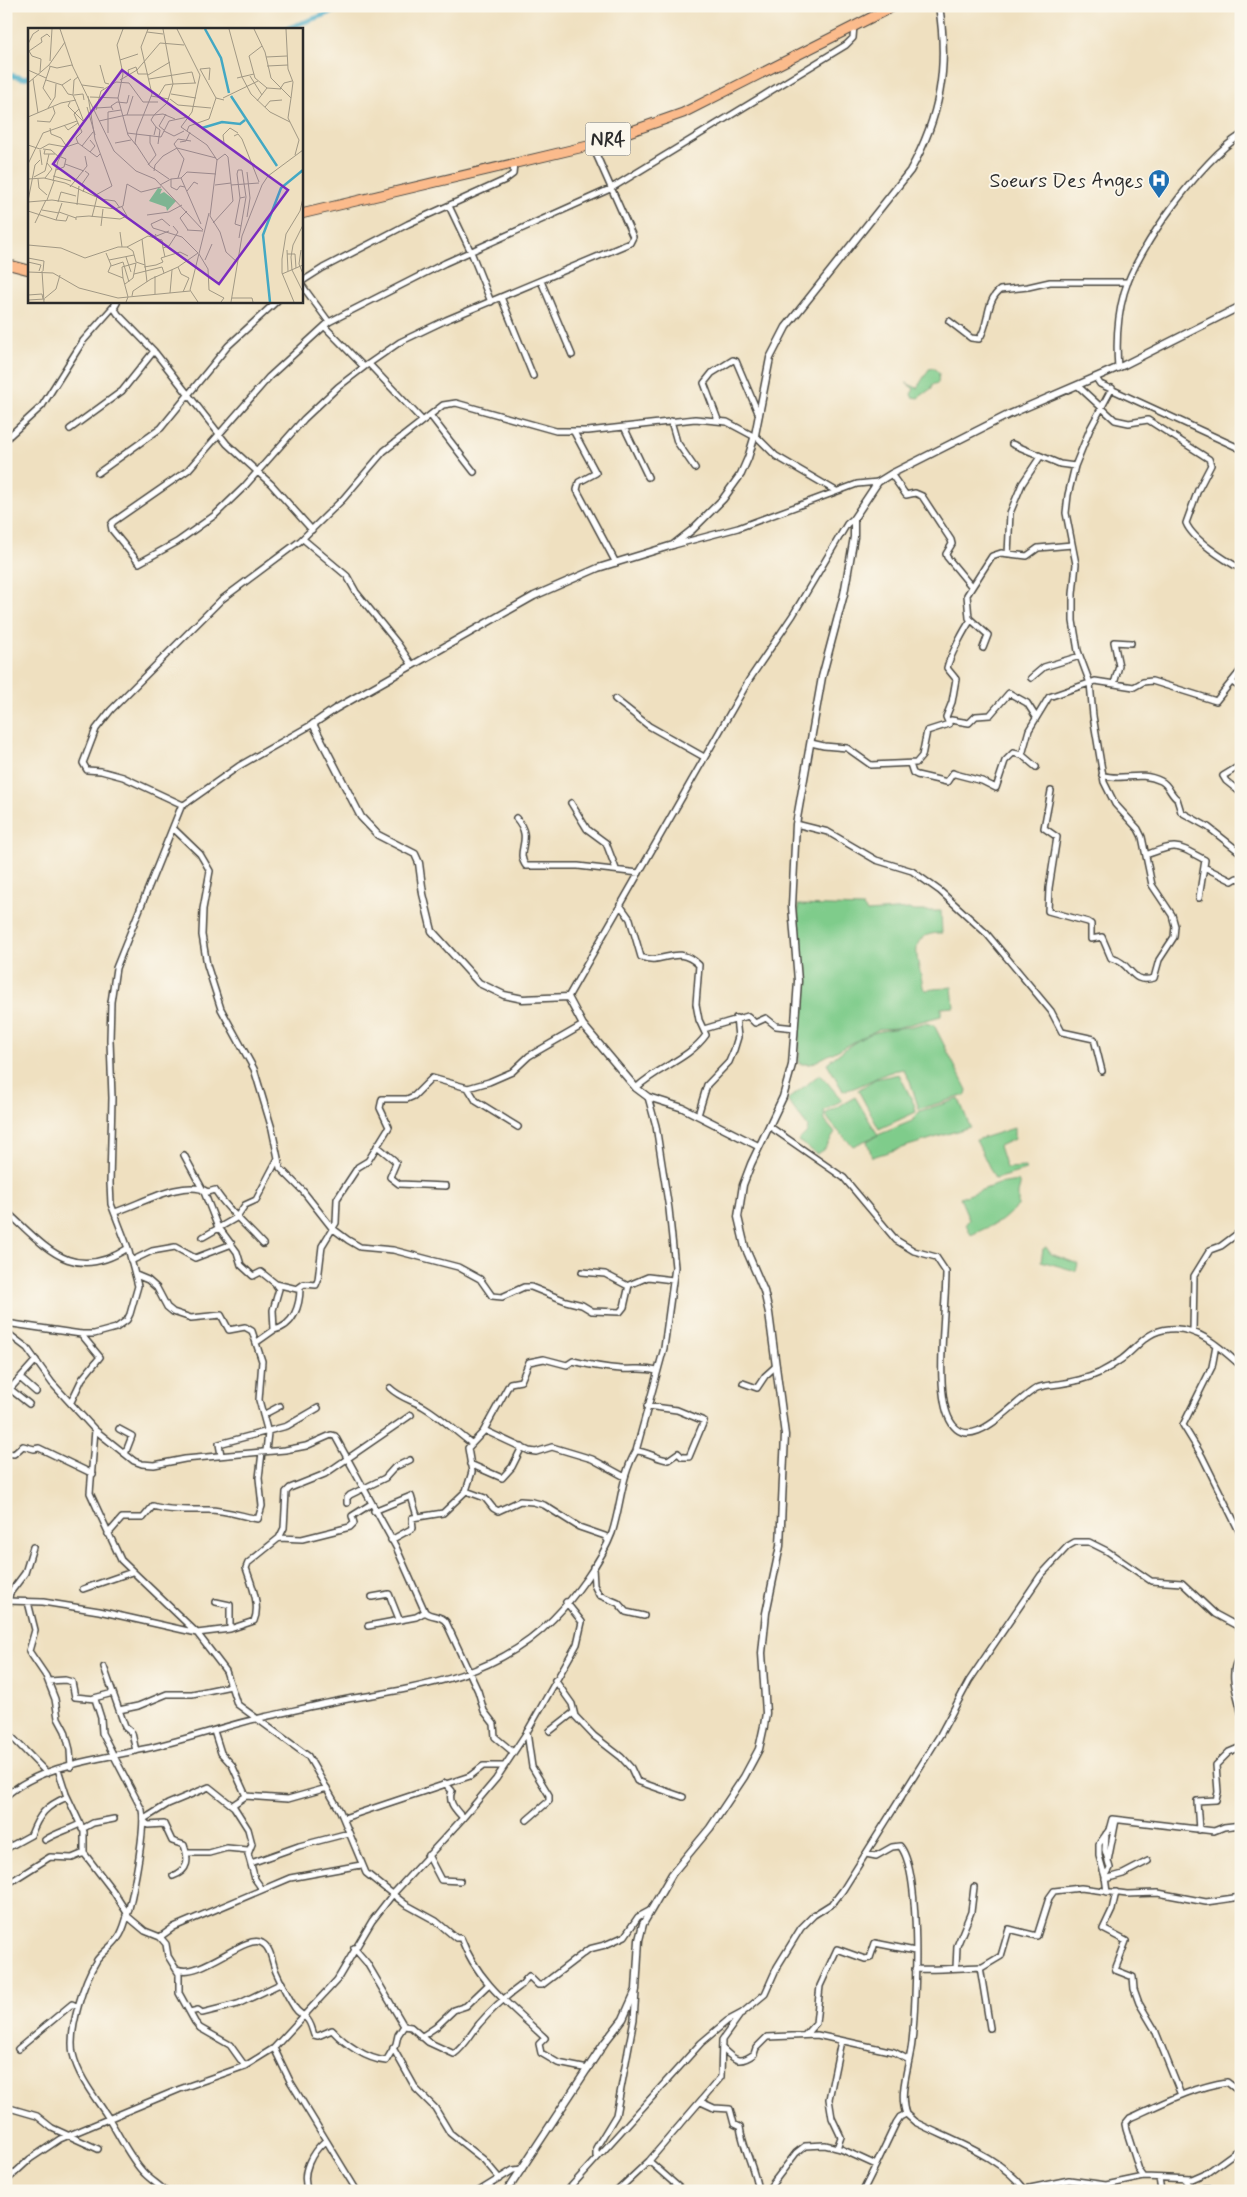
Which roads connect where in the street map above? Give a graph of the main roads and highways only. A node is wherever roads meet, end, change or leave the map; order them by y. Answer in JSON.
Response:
{"nodes":[{"id":1,"x":894,"y":6,"type":"edge"},
{"id":2,"x":302,"y":214,"type":"edge"},
{"id":3,"x":6,"y":264,"type":"edge"},
{"id":4,"x":28,"y":270,"type":"edge"}],
"edges":[{"from":1,"to":2,"type":"highway","number":"NR4"},
{"from":3,"to":4,"type":"highway"}]}
